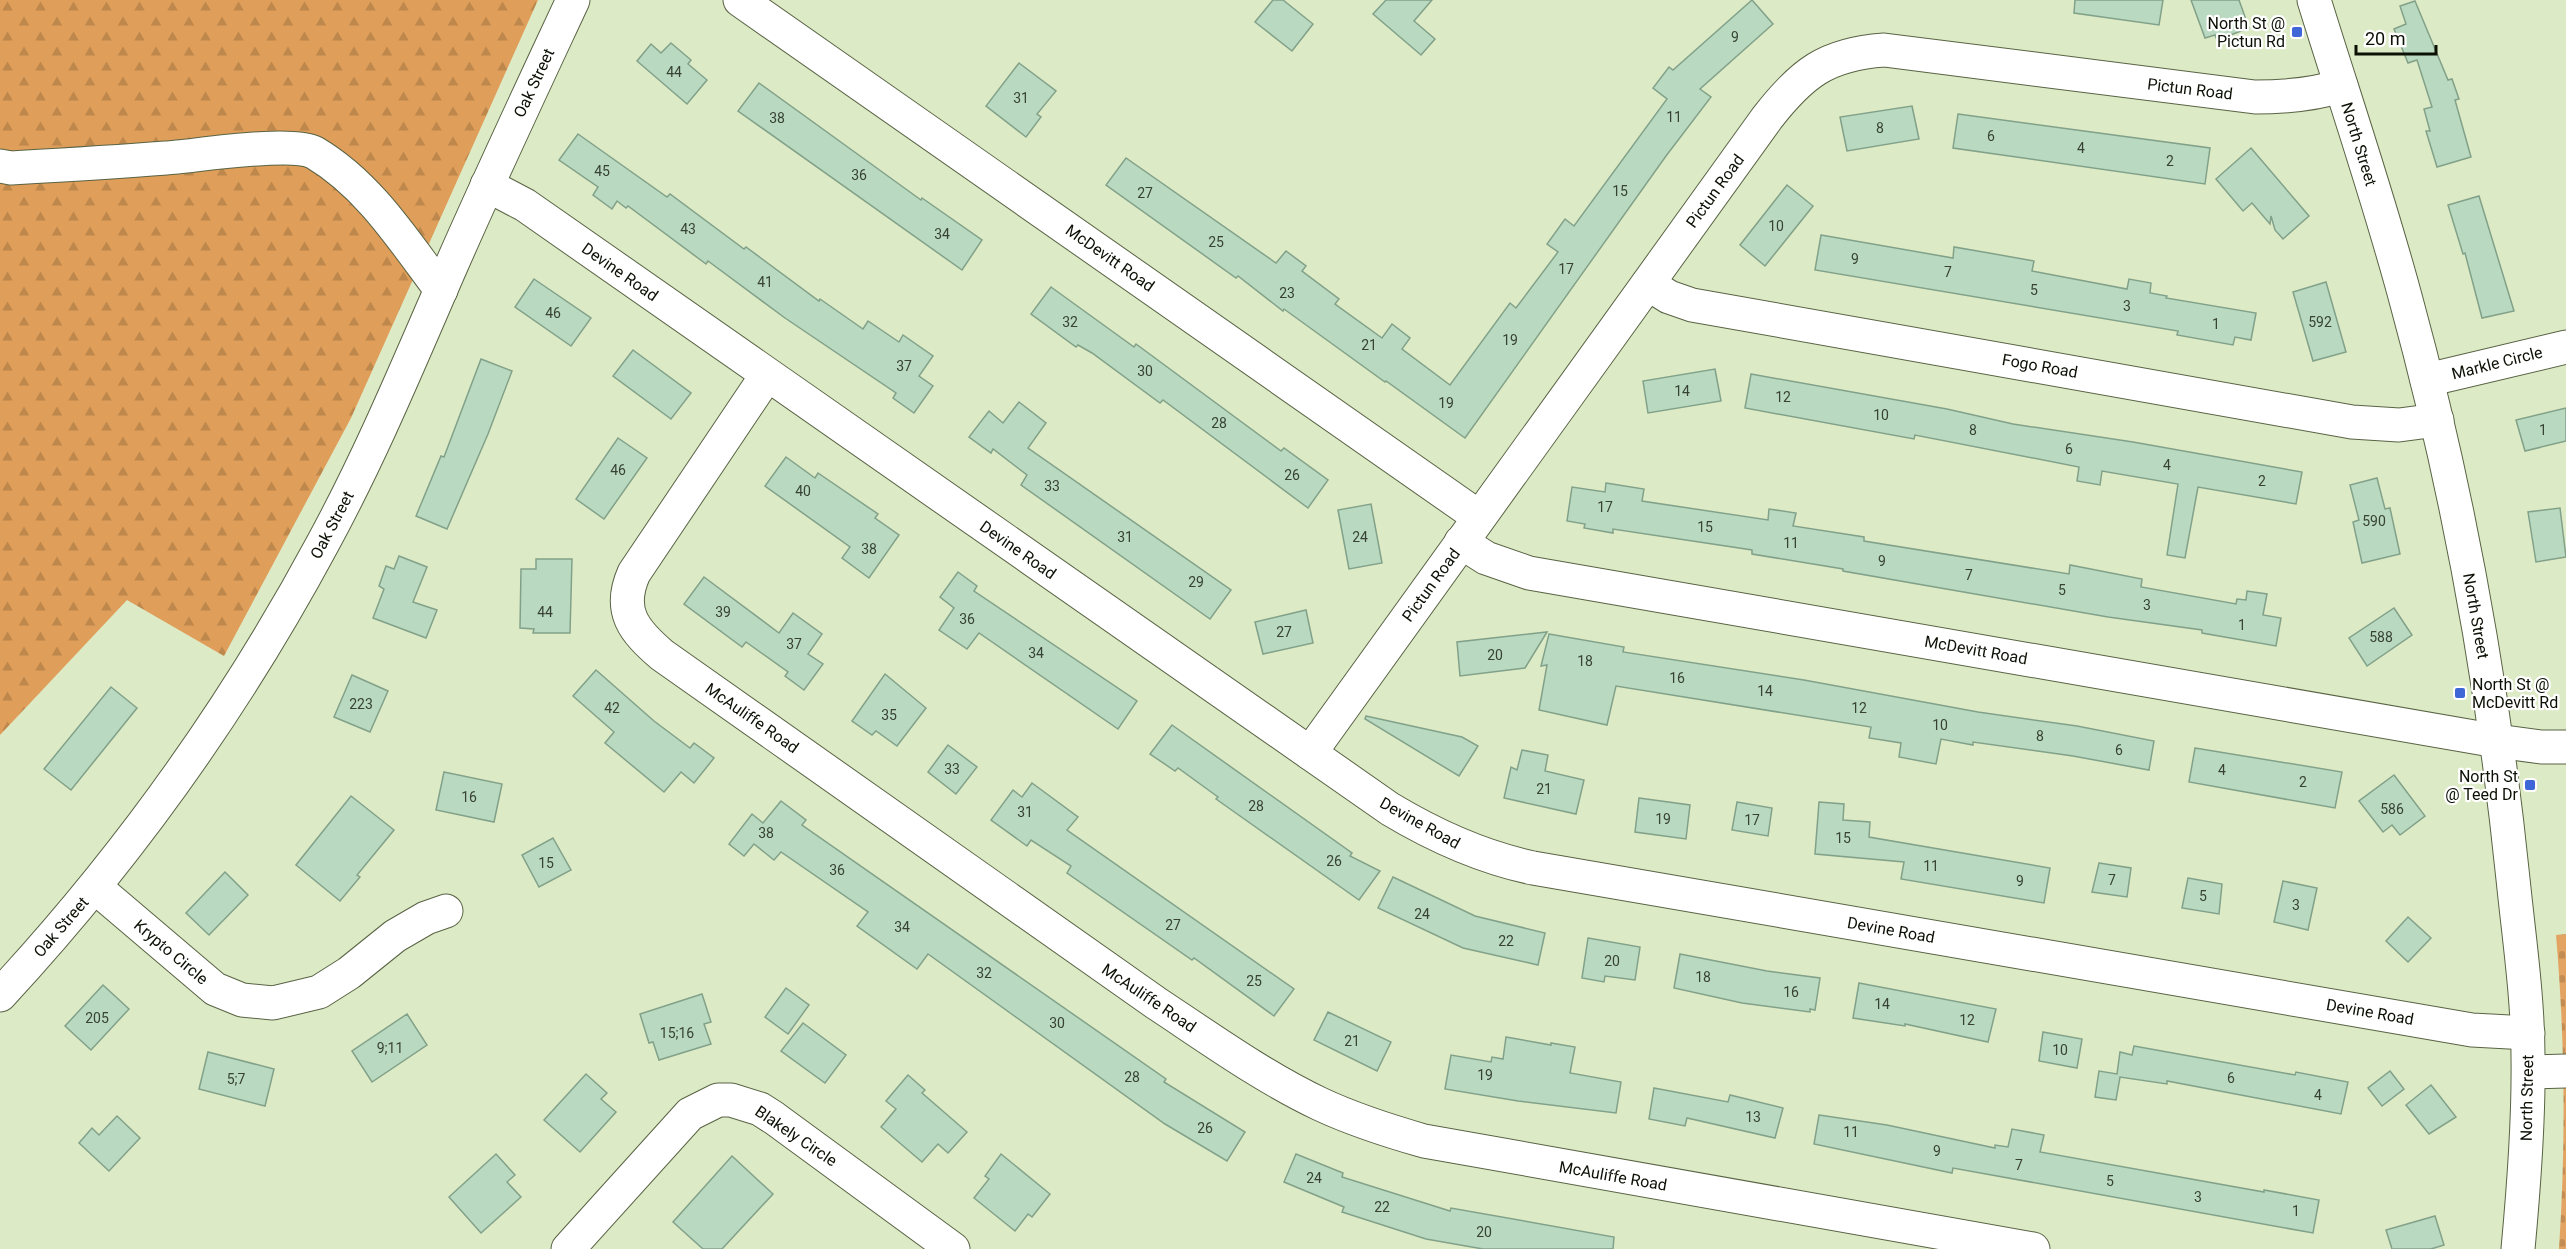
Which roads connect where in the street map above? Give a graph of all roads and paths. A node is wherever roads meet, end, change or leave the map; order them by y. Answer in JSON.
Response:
{"nodes":[{"id":1,"x":573,"y":0,"type":"edge"},
{"id":2,"x":740,"y":0,"type":"edge"},
{"id":3,"x":2314,"y":0,"type":"edge"},
{"id":4,"x":2341,"y":86,"type":"junction"},
{"id":5,"x":0,"y":166,"type":"edge"},
{"id":6,"x":487,"y":184,"type":"junction"},
{"id":7,"x":1648,"y":284,"type":"junction"},
{"id":8,"x":441,"y":290,"type":"junction"},
{"id":9,"x":2566,"y":347,"type":"edge"},
{"id":10,"x":767,"y":375,"type":"junction"},
{"id":11,"x":2427,"y":380,"type":"junction"},
{"id":12,"x":2437,"y":420,"type":"junction"},
{"id":13,"x":1470,"y":529,"type":"junction"},
{"id":14,"x":2497,"y":741,"type":"junction"},
{"id":15,"x":2566,"y":747,"type":"edge"},
{"id":16,"x":1310,"y":753,"type":"junction"},
{"id":17,"x":95,"y":887,"type":"junction"},
{"id":18,"x":446,"y":911,"type":"dead end"},
{"id":19,"x":0,"y":995,"type":"edge"},
{"id":20,"x":2528,"y":1033,"type":"junction"},
{"id":21,"x":2566,"y":1071,"type":"edge"},
{"id":22,"x":2529,"y":1072,"type":"junction"},
{"id":23,"x":568,"y":1249,"type":"edge"},
{"id":24,"x":953,"y":1249,"type":"edge"},
{"id":25,"x":2033,"y":1249,"type":"edge"},
{"id":26,"x":2518,"y":1249,"type":"edge"}],
"edges":[{"from":1,"to":6,"type":"street","name":"Oak Street"},
{"from":2,"to":13,"type":"street","name":"McDevitt Road"},
{"from":3,"to":4,"type":"street","name":"North Street"},
{"from":4,"to":7,"type":"street","name":"Pictun Road"},
{"from":4,"to":11,"type":"street","name":"North Street"},
{"from":5,"to":8,"type":"street"},
{"from":6,"to":8,"type":"street","name":"Oak Street"},
{"from":6,"to":10,"type":"street","name":"Devine Road"},
{"from":7,"to":12,"type":"street","name":"Fogo Road"},
{"from":7,"to":13,"type":"street","name":"Pictun Road"},
{"from":8,"to":17,"type":"street","name":"Oak Street"},
{"from":9,"to":11,"type":"street","name":"Markle Circle"},
{"from":10,"to":16,"type":"street","name":"Devine Road"},
{"from":10,"to":25,"type":"street","name":"McAuliffe Road"},
{"from":11,"to":12,"type":"street","name":"North Street"},
{"from":12,"to":14,"type":"street","name":"North Street"},
{"from":13,"to":14,"type":"street","name":"McDevitt Road"},
{"from":13,"to":16,"type":"street","name":"Pictun Road"},
{"from":14,"to":15,"type":"street","name":"McDevitt Road"},
{"from":14,"to":20,"type":"street","name":"North Street"},
{"from":16,"to":20,"type":"street","name":"Devine Road"},
{"from":17,"to":18,"type":"street","name":"Krypto Circle"},
{"from":17,"to":19,"type":"street","name":"Oak Street"},
{"from":20,"to":22,"type":"street","name":"North Street"},
{"from":21,"to":22,"type":"street"},
{"from":22,"to":26,"type":"street","name":"North Street"},
{"from":23,"to":24,"type":"street","name":"Blakely Circle"}]}
